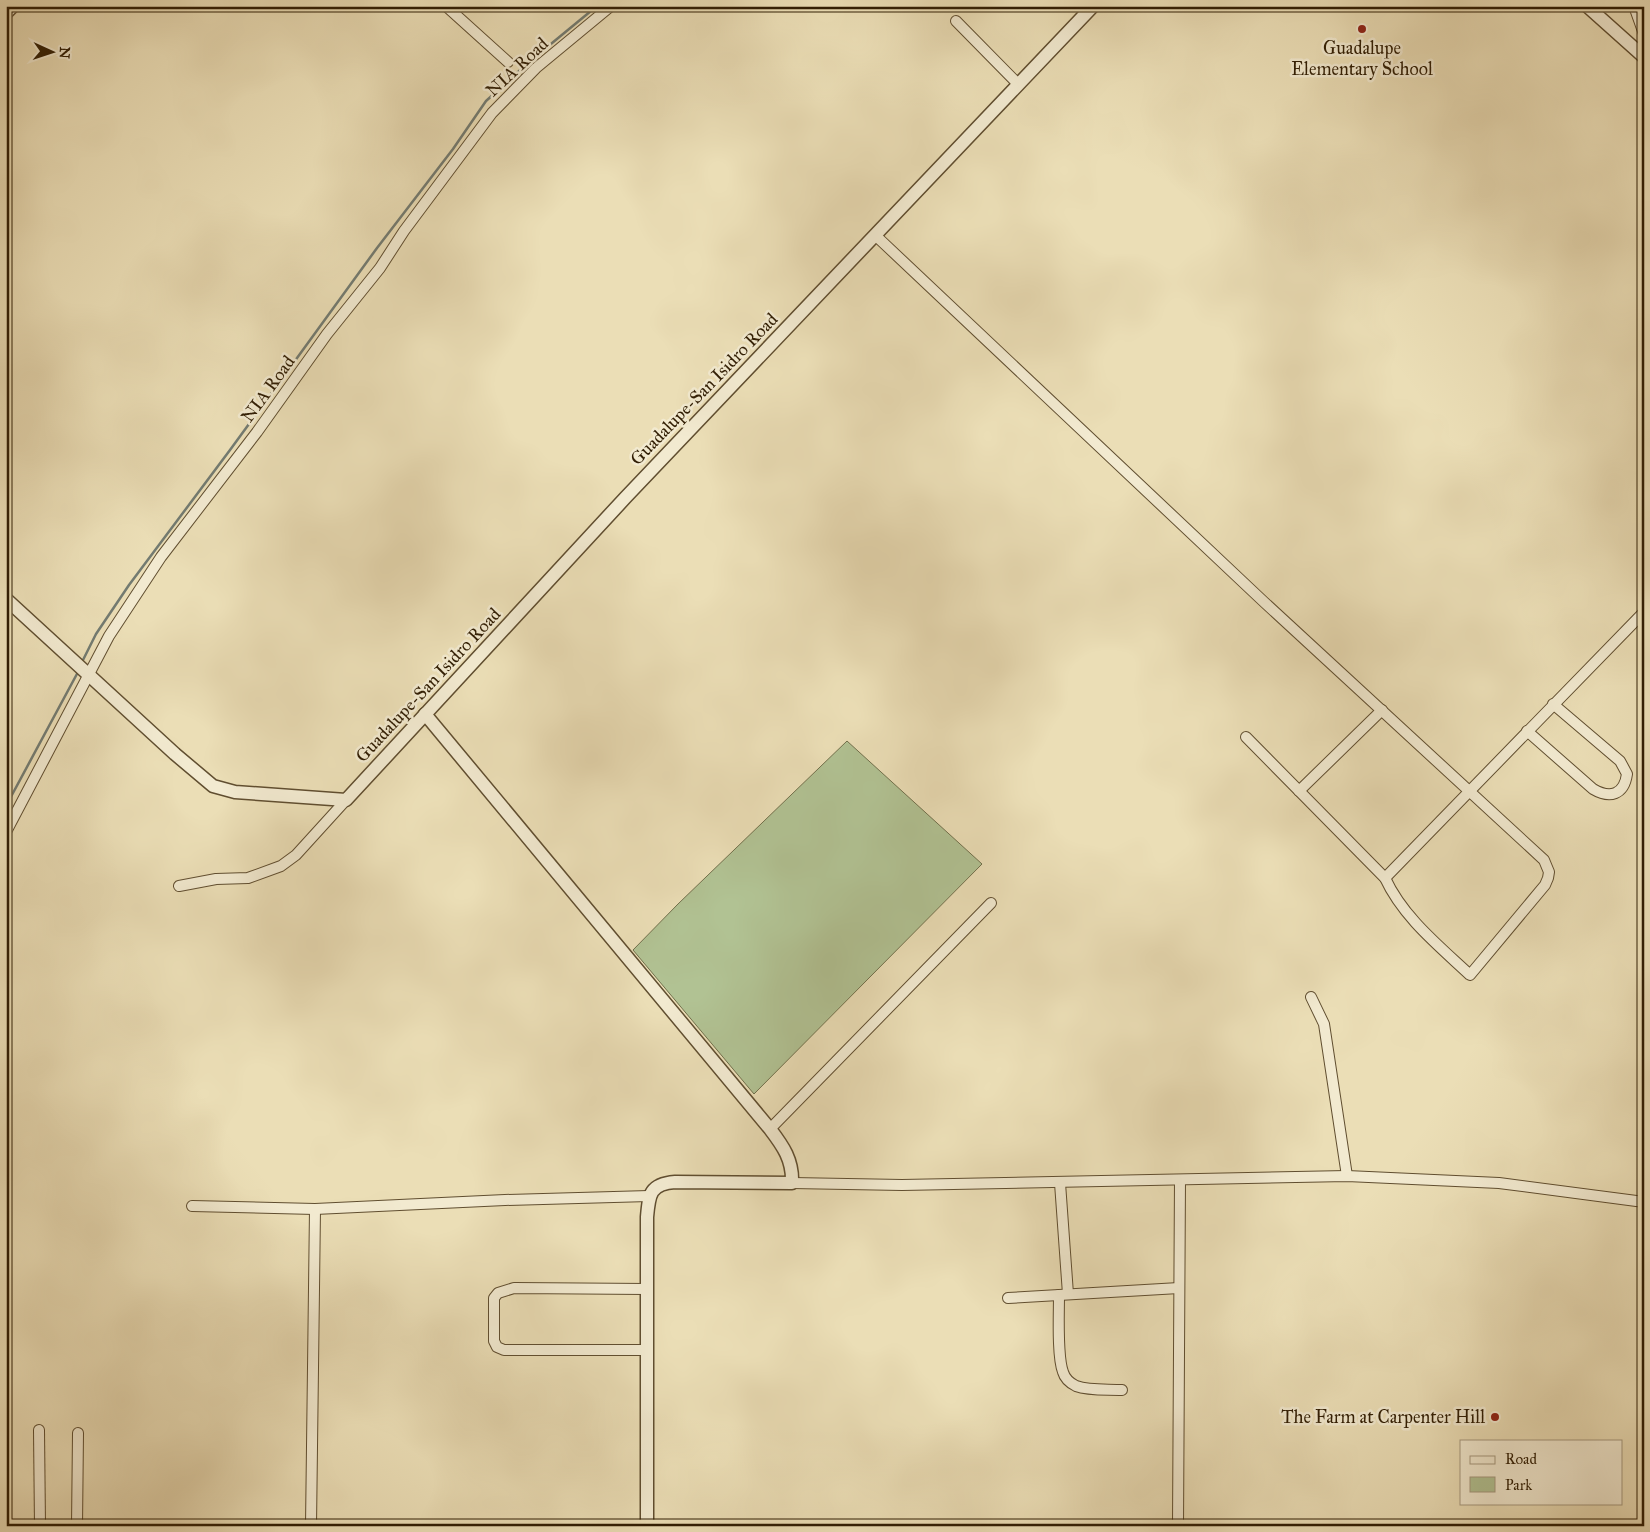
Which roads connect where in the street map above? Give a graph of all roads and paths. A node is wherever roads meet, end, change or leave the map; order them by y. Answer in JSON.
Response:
{"nodes":[{"id":1,"x":13,"y":6,"type":"edge"},
{"id":2,"x":446,"y":6,"type":"edge"},
{"id":3,"x":611,"y":6,"type":"edge"},
{"id":4,"x":1092,"y":6,"type":"edge"},
{"id":5,"x":1587,"y":6,"type":"edge"},
{"id":6,"x":1634,"y":6,"type":"edge"},
{"id":7,"x":6,"y":14,"type":"edge"},
{"id":8,"x":956,"y":21,"type":"dead end"},
{"id":9,"x":1644,"y":34,"type":"edge"},
{"id":10,"x":1644,"y":57,"type":"edge"},
{"id":11,"x":508,"y":62,"type":"dead end"},
{"id":12,"x":1018,"y":84,"type":"junction"},
{"id":13,"x":874,"y":235,"type":"junction"},
{"id":14,"x":6,"y":599,"type":"edge"},
{"id":15,"x":1644,"y":612,"type":"edge"},
{"id":16,"x":90,"y":676,"type":"junction"},
{"id":17,"x":1553,"y":704,"type":"junction"},
{"id":18,"x":1382,"y":710,"type":"junction"},
{"id":19,"x":426,"y":714,"type":"junction"},
{"id":20,"x":1527,"y":730,"type":"junction"},
{"id":21,"x":1246,"y":737,"type":"dead end"},
{"id":22,"x":1299,"y":791,"type":"junction"},
{"id":23,"x":1468,"y":791,"type":"junction"},
{"id":24,"x":346,"y":800,"type":"junction"},
{"id":25,"x":6,"y":832,"type":"edge"},
{"id":26,"x":1385,"y":878,"type":"junction"},
{"id":27,"x":179,"y":886,"type":"dead end"},
{"id":28,"x":991,"y":903,"type":"dead end"},
{"id":29,"x":1311,"y":997,"type":"dead end"},
{"id":30,"x":770,"y":1129,"type":"junction"},
{"id":31,"x":1347,"y":1176,"type":"junction"},
{"id":32,"x":1180,"y":1180,"type":"junction"},
{"id":33,"x":1060,"y":1182,"type":"junction"},
{"id":34,"x":792,"y":1183,"type":"junction"},
{"id":35,"x":649,"y":1196,"type":"junction"},
{"id":36,"x":1644,"y":1202,"type":"edge"},
{"id":37,"x":192,"y":1206,"type":"dead end"},
{"id":38,"x":315,"y":1209,"type":"junction"},
{"id":39,"x":1179,"y":1288,"type":"junction"},
{"id":40,"x":647,"y":1289,"type":"junction"},
{"id":41,"x":1063,"y":1295,"type":"junction"},
{"id":42,"x":1008,"y":1298,"type":"dead end"},
{"id":43,"x":647,"y":1350,"type":"junction"},
{"id":44,"x":1122,"y":1390,"type":"dead end"},
{"id":45,"x":39,"y":1430,"type":"dead end"},
{"id":46,"x":78,"y":1433,"type":"dead end"},
{"id":47,"x":40,"y":1526,"type":"edge"},
{"id":48,"x":78,"y":1526,"type":"edge"},
{"id":49,"x":311,"y":1526,"type":"edge"},
{"id":50,"x":647,"y":1526,"type":"edge"},
{"id":51,"x":1178,"y":1526,"type":"edge"}],
"edges":[{"from":1,"to":7,"type":"street"},
{"from":2,"to":11,"type":"street"},
{"from":3,"to":16,"type":"street","name":"NIA Road"},
{"from":4,"to":12,"type":"street","name":"Guadalupe-San Isidro Road"},
{"from":5,"to":10,"type":"street"},
{"from":6,"to":9,"type":"street"},
{"from":8,"to":12,"type":"street"},
{"from":12,"to":13,"type":"street","name":"Guadalupe-San Isidro Road"},
{"from":13,"to":18,"type":"street"},
{"from":13,"to":19,"type":"street","name":"Guadalupe-San Isidro Road"},
{"from":14,"to":16,"type":"street"},
{"from":15,"to":17,"type":"street"},
{"from":16,"to":24,"type":"street"},
{"from":16,"to":25,"type":"street","name":"NIA Road"},
{"from":17,"to":20,"type":"street"},
{"from":17,"to":20,"type":"street"},
{"from":18,"to":22,"type":"street"},
{"from":18,"to":23,"type":"street"},
{"from":19,"to":24,"type":"street","name":"Guadalupe-San Isidro Road"},
{"from":19,"to":30,"type":"street"},
{"from":20,"to":23,"type":"street"},
{"from":21,"to":22,"type":"street"},
{"from":22,"to":26,"type":"street"},
{"from":23,"to":26,"type":"street"},
{"from":23,"to":26,"type":"street"},
{"from":24,"to":27,"type":"street"},
{"from":28,"to":30,"type":"street"},
{"from":29,"to":31,"type":"street"},
{"from":30,"to":34,"type":"street"},
{"from":31,"to":32,"type":"street"},
{"from":31,"to":36,"type":"street"},
{"from":32,"to":33,"type":"street"},
{"from":32,"to":39,"type":"street"},
{"from":33,"to":34,"type":"street"},
{"from":33,"to":41,"type":"street"},
{"from":34,"to":35,"type":"street"},
{"from":35,"to":38,"type":"street"},
{"from":35,"to":40,"type":"street"},
{"from":37,"to":38,"type":"street"},
{"from":38,"to":49,"type":"street"},
{"from":39,"to":41,"type":"street"},
{"from":39,"to":51,"type":"street"},
{"from":40,"to":43,"type":"street"},
{"from":40,"to":43,"type":"street"},
{"from":41,"to":42,"type":"street"},
{"from":41,"to":44,"type":"street"},
{"from":43,"to":50,"type":"street"},
{"from":45,"to":47,"type":"street"},
{"from":46,"to":48,"type":"street"}]}
